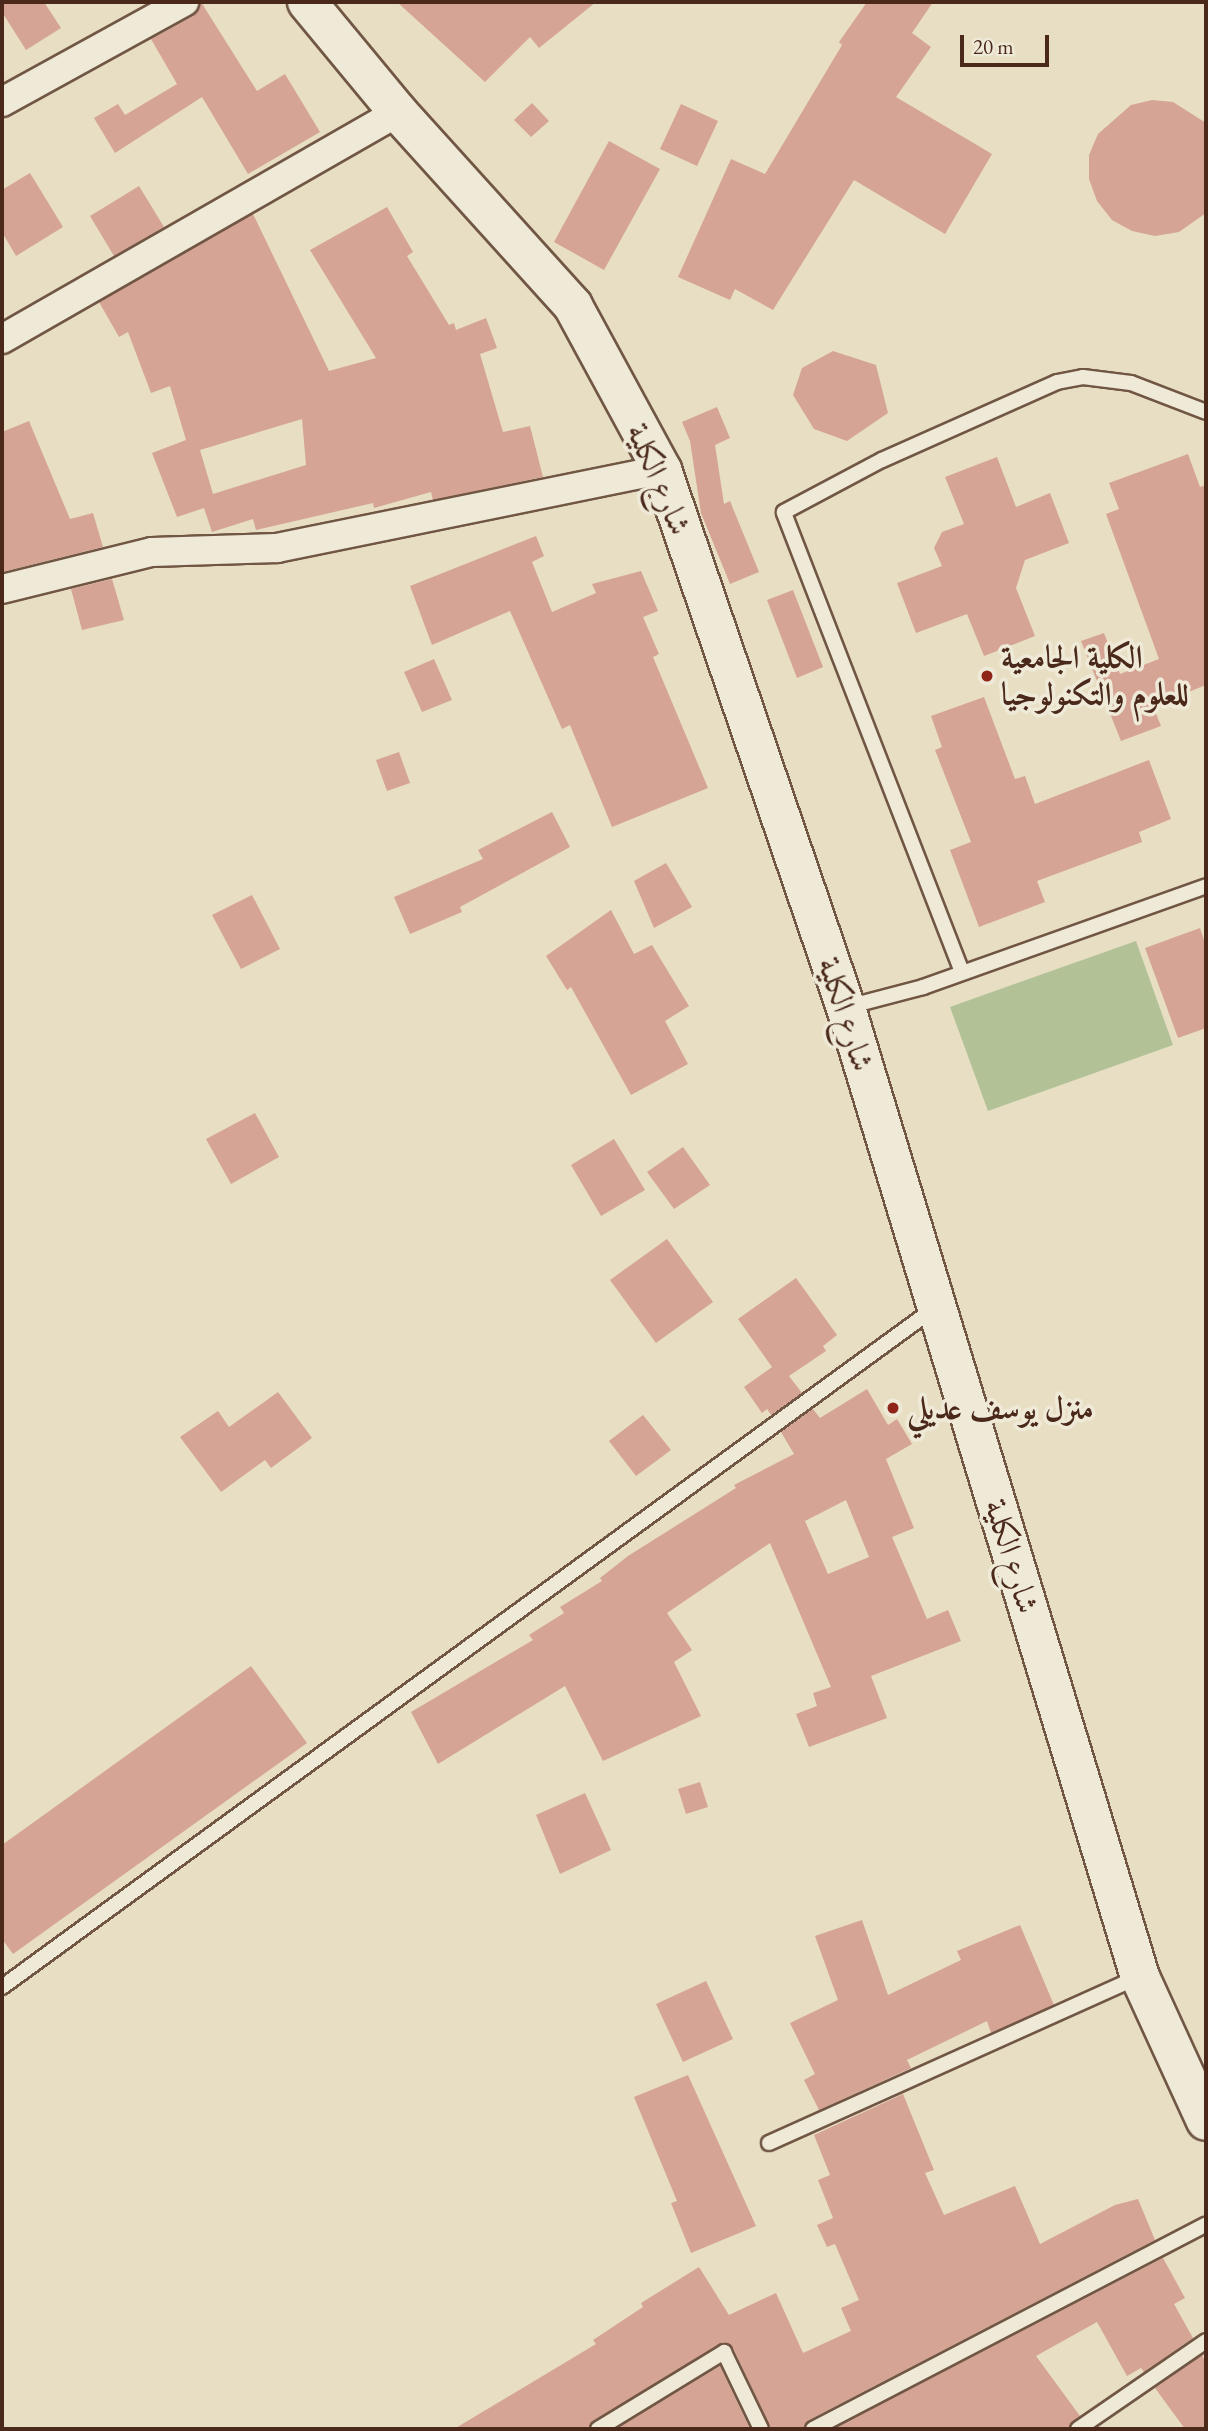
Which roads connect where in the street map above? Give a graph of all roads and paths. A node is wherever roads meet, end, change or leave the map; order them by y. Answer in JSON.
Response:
{"nodes":[{"id":1,"x":184,"y":2,"type":"edge"},
{"id":2,"x":307,"y":2,"type":"edge"},
{"id":3,"x":2,"y":102,"type":"edge"},
{"id":4,"x":398,"y":112,"type":"junction"},
{"id":5,"x":2,"y":339,"type":"edge"},
{"id":6,"x":1206,"y":412,"type":"edge"},
{"id":7,"x":662,"y":470,"type":"junction"},
{"id":8,"x":2,"y":589,"type":"edge"},
{"id":9,"x":1206,"y":886,"type":"edge"},
{"id":10,"x":962,"y":972,"type":"junction"},
{"id":11,"x":846,"y":1008,"type":"junction"},
{"id":12,"x":937,"y":1307,"type":"junction"},
{"id":13,"x":1140,"y":1977,"type":"junction"},
{"id":14,"x":2,"y":1987,"type":"edge"},
{"id":15,"x":1206,"y":2121,"type":"edge"},
{"id":16,"x":769,"y":2143,"type":"dead end"},
{"id":17,"x":1206,"y":2224,"type":"edge"},
{"id":18,"x":1206,"y":2341,"type":"edge"},
{"id":19,"x":598,"y":2429,"type":"edge"},
{"id":20,"x":761,"y":2429,"type":"edge"},
{"id":21,"x":813,"y":2429,"type":"edge"},
{"id":22,"x":1078,"y":2429,"type":"edge"}],
"edges":[{"from":1,"to":3,"type":"street"},
{"from":2,"to":4,"type":"street","name":"شارع الكلية"},
{"from":4,"to":5,"type":"street"},
{"from":4,"to":7,"type":"street","name":"شارع الكلية"},
{"from":6,"to":10,"type":"lane"},
{"from":7,"to":8,"type":"street"},
{"from":7,"to":11,"type":"street","name":"شارع الكلية"},
{"from":9,"to":10,"type":"lane"},
{"from":10,"to":11,"type":"lane"},
{"from":11,"to":12,"type":"street","name":"شارع الكلية"},
{"from":12,"to":13,"type":"street","name":"شارع الكلية"},
{"from":12,"to":14,"type":"lane"},
{"from":13,"to":15,"type":"street","name":"شارع الكلية"},
{"from":13,"to":16,"type":"lane"},
{"from":17,"to":21,"type":"lane"},
{"from":18,"to":22,"type":"lane"},
{"from":19,"to":20,"type":"lane"}]}
